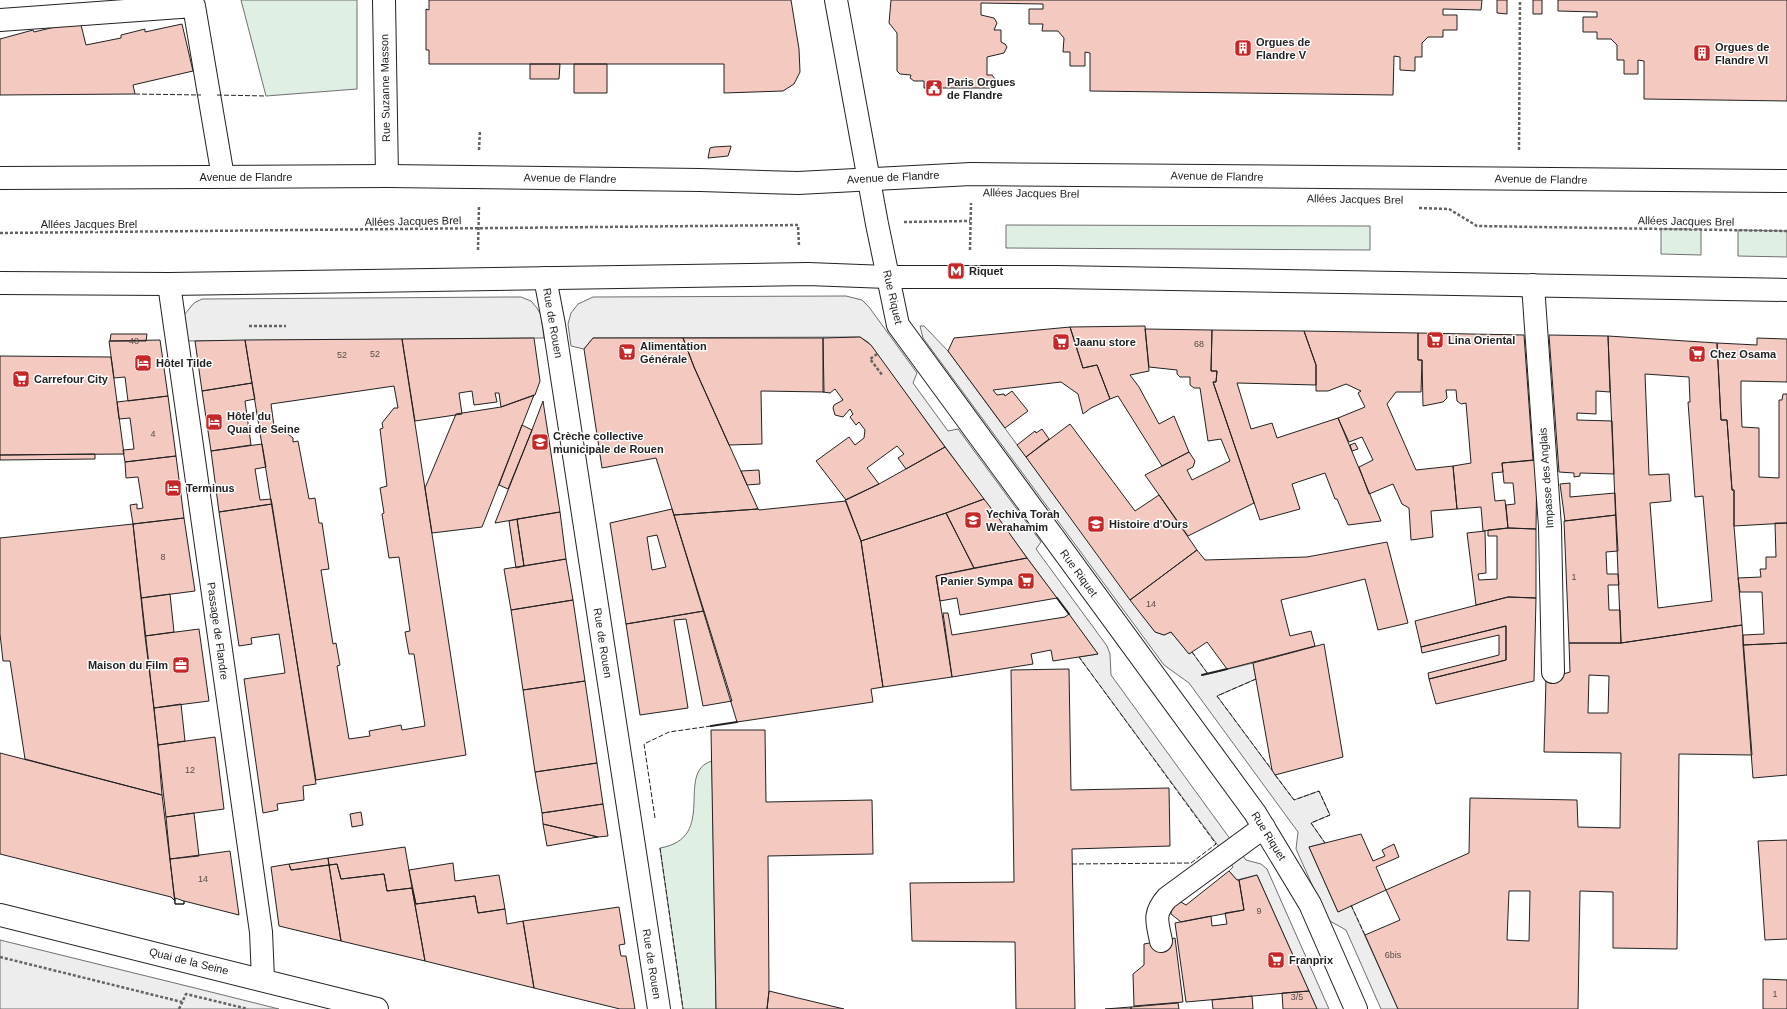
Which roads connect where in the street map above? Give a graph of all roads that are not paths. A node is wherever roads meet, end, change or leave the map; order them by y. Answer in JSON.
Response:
{"nodes":[{"id":1,"x":384,"y":0,"type":"edge"},
{"id":2,"x":836,"y":0,"type":"edge"},
{"id":3,"x":0,"y":20,"type":"edge"},
{"id":4,"x":387,"y":176,"type":"junction"},
{"id":5,"x":223,"y":177,"type":"junction"},
{"id":6,"x":0,"y":178,"type":"edge"},
{"id":7,"x":869,"y":178,"type":"junction"},
{"id":8,"x":1787,"y":181,"type":"edge"},
{"id":9,"x":887,"y":277,"type":"junction"},
{"id":10,"x":545,"y":278,"type":"junction"},
{"id":11,"x":0,"y":283,"type":"edge"},
{"id":12,"x":169,"y":284,"type":"junction"},
{"id":13,"x":1533,"y":284,"type":"junction"},
{"id":14,"x":1787,"y":290,"type":"edge"},
{"id":15,"x":1553,"y":672,"type":"dead end"},
{"id":16,"x":1264,"y":828,"type":"junction"},
{"id":17,"x":0,"y":915,"type":"edge"},
{"id":18,"x":1161,"y":941,"type":"dead end"},
{"id":19,"x":263,"y":980,"type":"junction"},
{"id":20,"x":377,"y":1009,"type":"edge"},
{"id":21,"x":659,"y":1009,"type":"edge"},
{"id":22,"x":1356,"y":1009,"type":"edge"}],
"edges":[{"from":1,"to":4,"type":"main road","name":"Rue Suzanne Masson"},
{"from":2,"to":7,"type":"main road","name":"Rue Riquet"},
{"from":3,"to":5,"type":"main road"},
{"from":4,"to":5,"type":"main road","name":"Avenue de Flandre"},
{"from":4,"to":7,"type":"main road","name":"Avenue de Flandre"},
{"from":5,"to":6,"type":"main road","name":"Avenue de Flandre"},
{"from":7,"to":8,"type":"main road","name":"Avenue de Flandre"},
{"from":7,"to":9,"type":"main road","name":"Rue Riquet"},
{"from":9,"to":10,"type":"main road"},
{"from":9,"to":13,"type":"main road"},
{"from":9,"to":16,"type":"main road","name":"Rue Riquet"},
{"from":10,"to":12,"type":"main road"},
{"from":10,"to":21,"type":"main road","name":"Rue de Rouen"},
{"from":11,"to":12,"type":"main road"},
{"from":12,"to":19,"type":"main road","name":"Passage de Flandre"},
{"from":13,"to":14,"type":"main road"},
{"from":13,"to":15,"type":"main road","name":"Impasse des Anglais"},
{"from":16,"to":18,"type":"main road"},
{"from":16,"to":22,"type":"main road","name":"Rue Riquet"},
{"from":17,"to":19,"type":"main road","name":"Quai de la Seine"},
{"from":19,"to":20,"type":"main road","name":"Quai de la Seine"}]}
